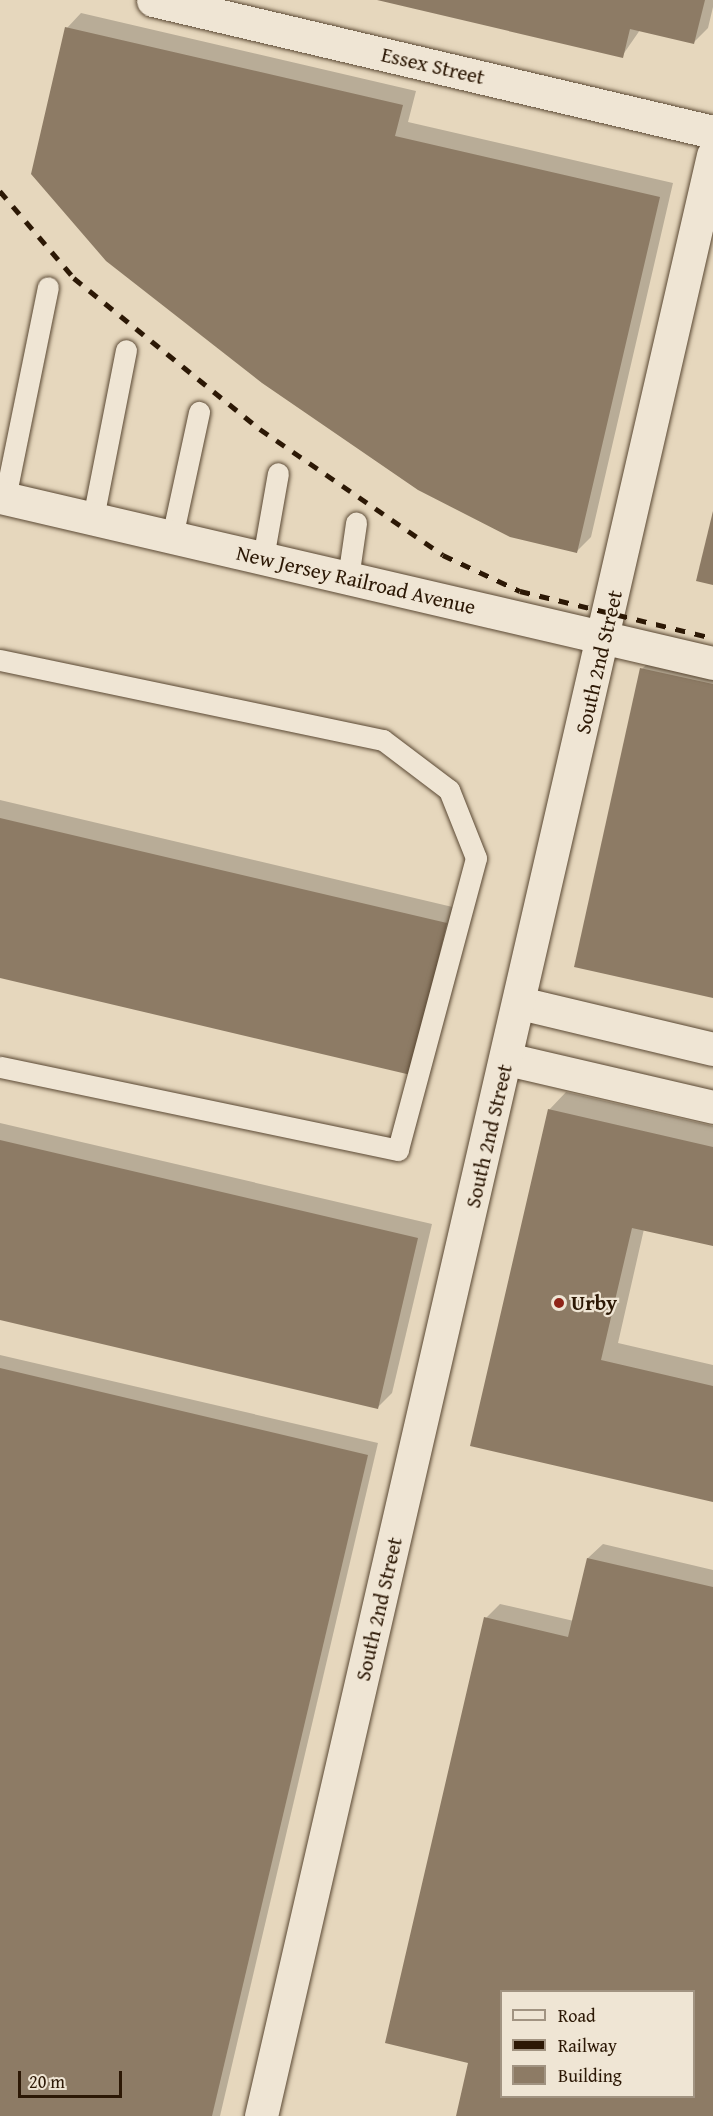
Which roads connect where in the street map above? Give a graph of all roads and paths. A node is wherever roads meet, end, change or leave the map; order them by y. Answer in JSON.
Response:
{"nodes":[{"id":1,"x":153,"y":0,"type":"edge"},
{"id":2,"x":713,"y":132,"type":"edge"},
{"id":3,"x":713,"y":155,"type":"edge"},
{"id":4,"x":48,"y":286,"type":"dead end"},
{"id":5,"x":126,"y":350,"type":"dead end"},
{"id":6,"x":199,"y":412,"type":"dead end"},
{"id":7,"x":278,"y":473,"type":"dead end"},
{"id":8,"x":3,"y":497,"type":"edge"},
{"id":9,"x":93,"y":519,"type":"junction"},
{"id":10,"x":356,"y":523,"type":"dead end"},
{"id":11,"x":172,"y":537,"type":"junction"},
{"id":12,"x":263,"y":558,"type":"junction"},
{"id":13,"x":348,"y":578,"type":"junction"},
{"id":14,"x":604,"y":637,"type":"junction"},
{"id":15,"x":0,"y":660,"type":"edge"},
{"id":16,"x":713,"y":663,"type":"edge"},
{"id":17,"x":520,"y":1003,"type":"junction"},
{"id":18,"x":713,"y":1049,"type":"edge"},
{"id":19,"x":507,"y":1059,"type":"junction"},
{"id":20,"x":0,"y":1067,"type":"edge"},
{"id":21,"x":713,"y":1107,"type":"edge"},
{"id":22,"x":261,"y":2116,"type":"edge"}],
"edges":[{"from":1,"to":2,"type":"street","name":"Essex Street"},
{"from":3,"to":14,"type":"street","name":"South 2nd Street"},
{"from":4,"to":8,"type":"lane"},
{"from":5,"to":9,"type":"lane"},
{"from":6,"to":11,"type":"lane"},
{"from":7,"to":12,"type":"lane"},
{"from":8,"to":9,"type":"street","name":"New Jersey Railroad Avenue"},
{"from":9,"to":11,"type":"street","name":"New Jersey Railroad Avenue"},
{"from":10,"to":13,"type":"lane"},
{"from":11,"to":12,"type":"street","name":"New Jersey Railroad Avenue"},
{"from":12,"to":13,"type":"street","name":"New Jersey Railroad Avenue"},
{"from":13,"to":14,"type":"street","name":"New Jersey Railroad Avenue"},
{"from":14,"to":16,"type":"street","name":"New Jersey Railroad Avenue"},
{"from":14,"to":17,"type":"street","name":"South 2nd Street"},
{"from":15,"to":20,"type":"lane"},
{"from":17,"to":18,"type":"street"},
{"from":17,"to":19,"type":"street","name":"South 2nd Street"},
{"from":19,"to":21,"type":"street"},
{"from":19,"to":22,"type":"street","name":"South 2nd Street"}]}
